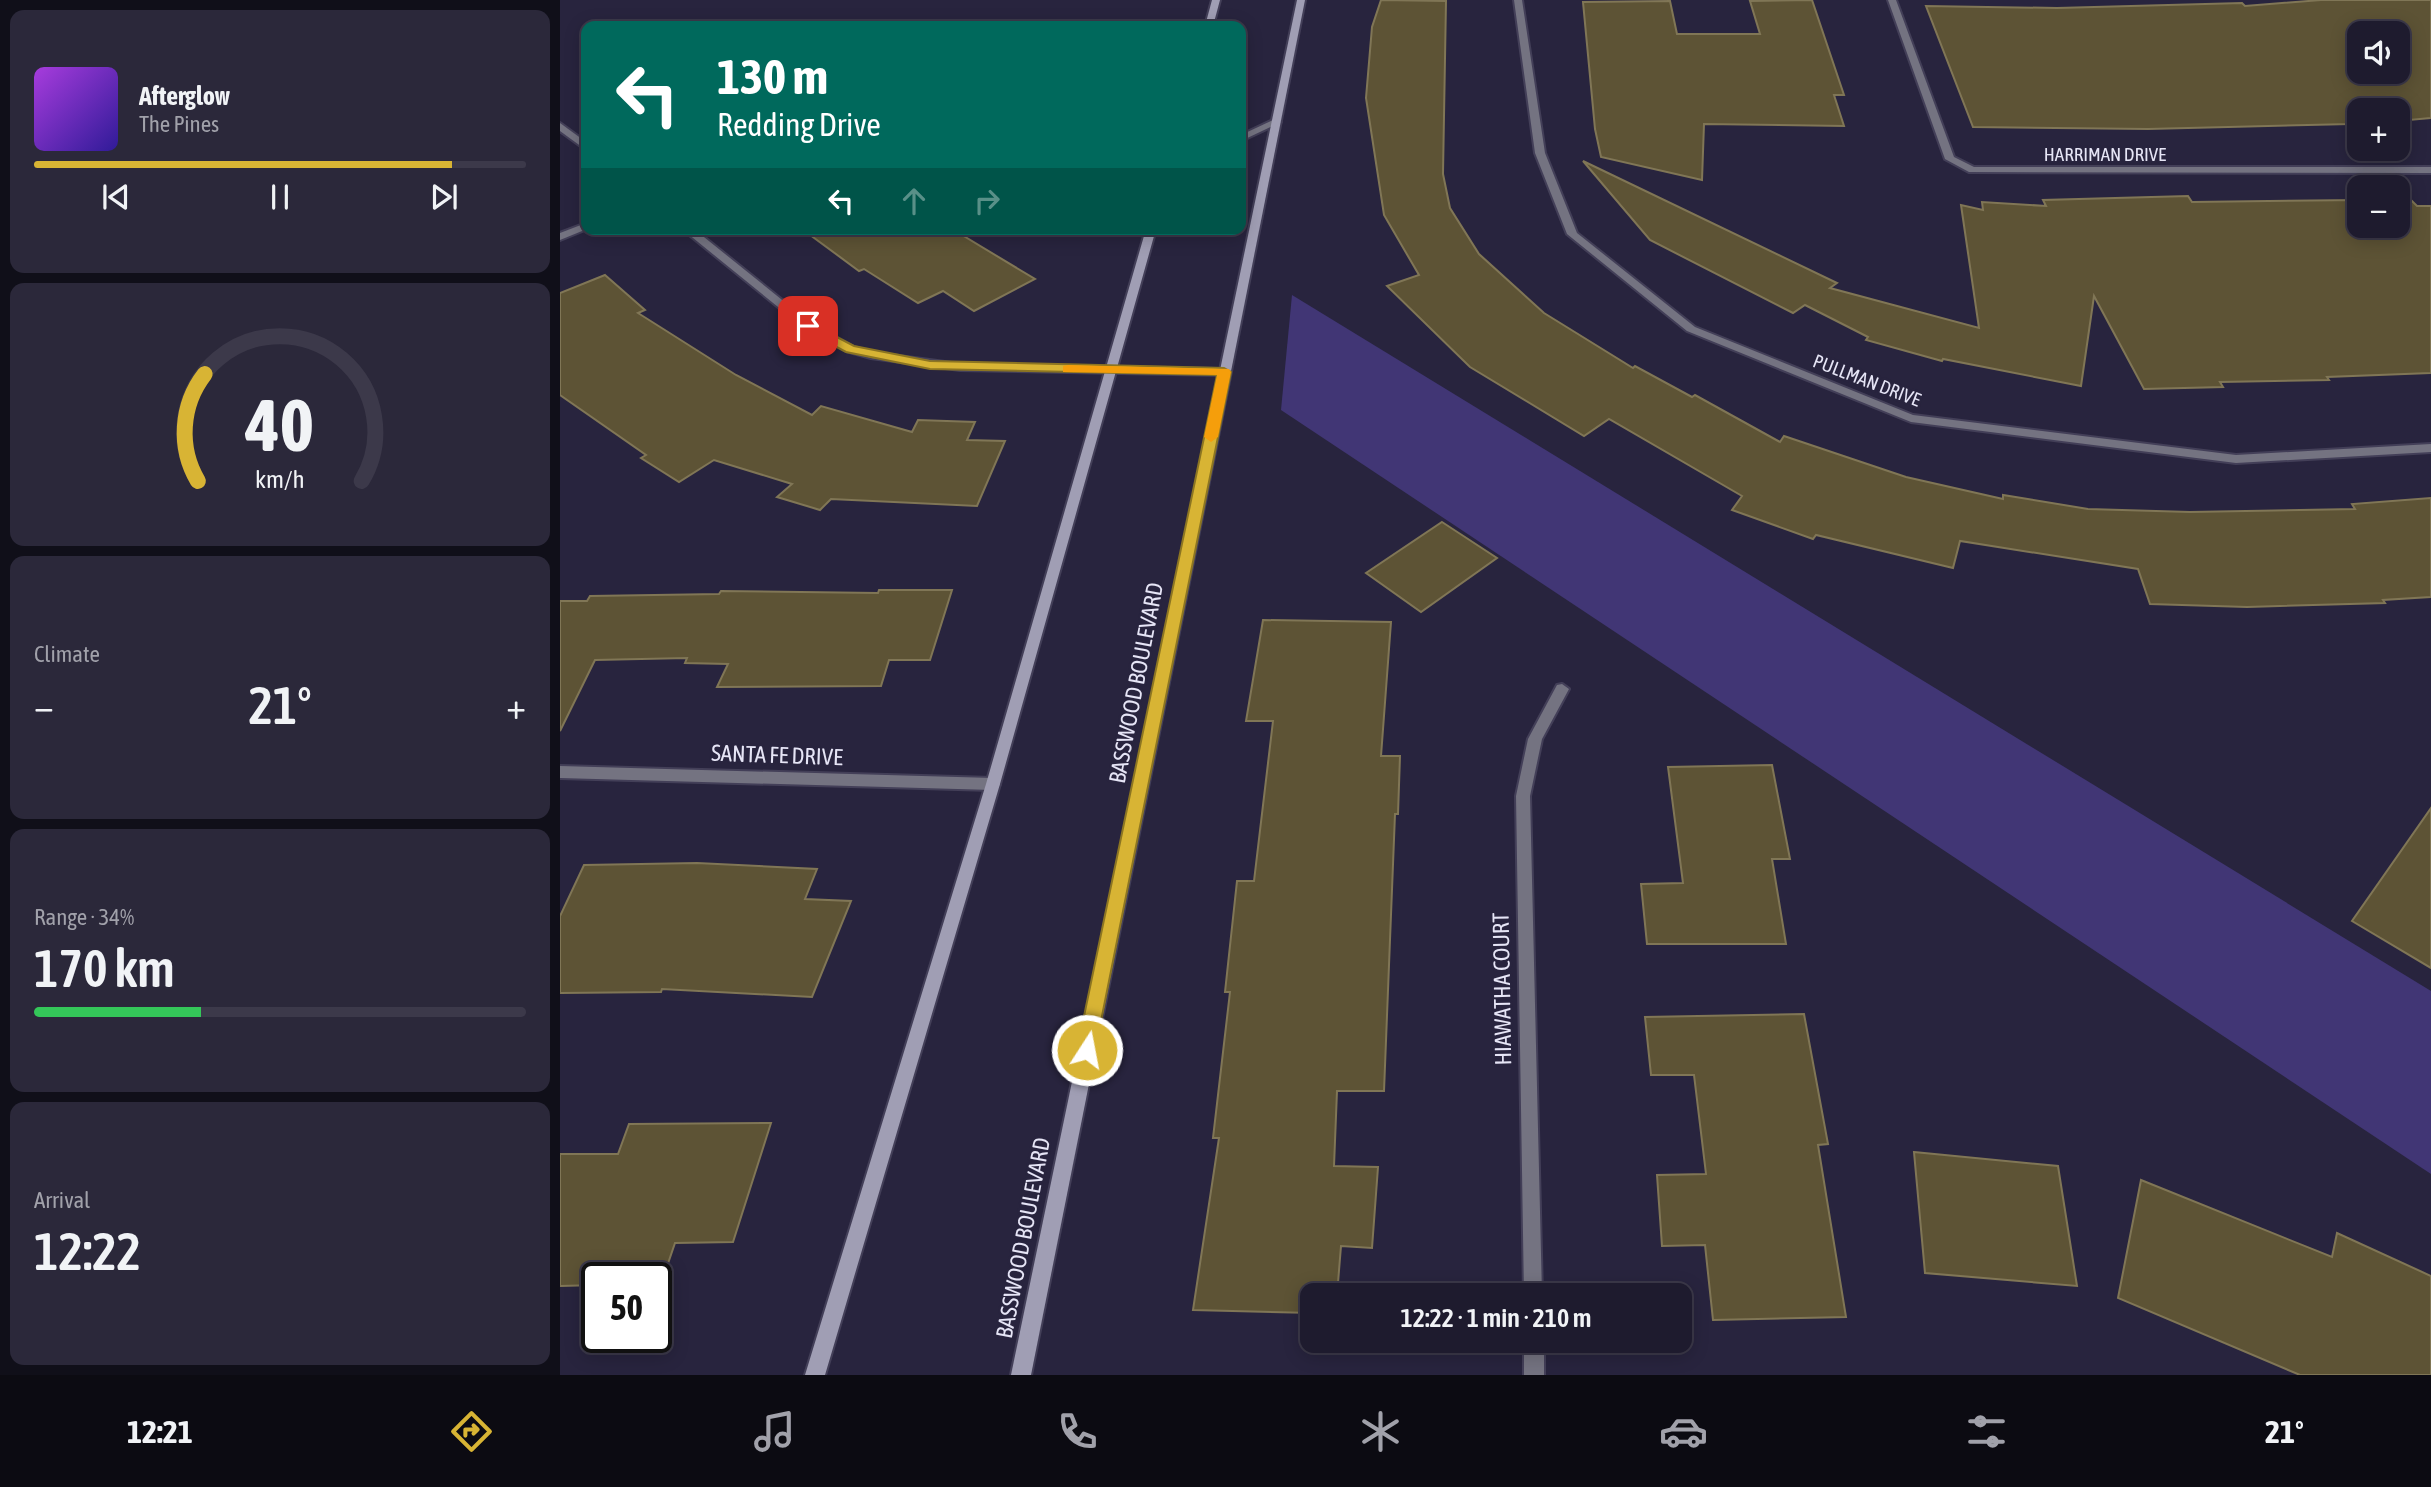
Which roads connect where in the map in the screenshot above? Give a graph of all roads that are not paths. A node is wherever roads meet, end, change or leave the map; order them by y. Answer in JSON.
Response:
{"nodes":[{"id":1,"x":1216,"y":0,"type":"edge"},
{"id":2,"x":1301,"y":0,"type":"edge"},
{"id":3,"x":1518,"y":0,"type":"edge"},
{"id":4,"x":1892,"y":0,"type":"edge"},
{"id":5,"x":1210,"y":21,"type":"edge"},
{"id":6,"x":1276,"y":122,"type":"junction"},
{"id":7,"x":560,"y":126,"type":"edge"},
{"id":8,"x":1246,"y":136,"type":"edge"},
{"id":9,"x":581,"y":144,"type":"edge"},
{"id":10,"x":2431,"y":170,"type":"edge"},
{"id":11,"x":581,"y":228,"type":"edge"},
{"id":12,"x":694,"y":235,"type":"edge"},
{"id":13,"x":1149,"y":235,"type":"edge"},
{"id":14,"x":560,"y":237,"type":"edge"},
{"id":15,"x":1110,"y":370,"type":"junction"},
{"id":16,"x":1224,"y":372,"type":"junction"},
{"id":17,"x":2431,"y":448,"type":"edge"},
{"id":18,"x":1562,"y":689,"type":"dead end"},
{"id":19,"x":560,"y":772,"type":"edge"},
{"id":20,"x":993,"y":784,"type":"junction"},
{"id":21,"x":1533,"y":1283,"type":"edge"},
{"id":22,"x":1534,"y":1353,"type":"edge"},
{"id":23,"x":815,"y":1375,"type":"edge"},
{"id":24,"x":1021,"y":1375,"type":"edge"},
{"id":25,"x":1534,"y":1375,"type":"edge"}],
"edges":[{"from":1,"to":5,"type":"main road"},
{"from":2,"to":6,"type":"main road","name":"BASSWOOD BOULEVARD"},
{"from":3,"to":17,"type":"street","name":"PULLMAN DRIVE"},
{"from":4,"to":10,"type":"street","name":"HARRIMAN DRIVE"},
{"from":6,"to":8,"type":"street"},
{"from":6,"to":16,"type":"main road","name":"BASSWOOD BOULEVARD"},
{"from":7,"to":9,"type":"street"},
{"from":11,"to":14,"type":"street"},
{"from":12,"to":15,"type":"street"},
{"from":13,"to":15,"type":"main road"},
{"from":15,"to":16,"type":"street"},
{"from":15,"to":20,"type":"main road"},
{"from":16,"to":24,"type":"main road","name":"BASSWOOD BOULEVARD"},
{"from":18,"to":21,"type":"street","name":"HIAWATHA COURT"},
{"from":19,"to":20,"type":"street","name":"SANTA FE DRIVE"},
{"from":20,"to":23,"type":"main road"},
{"from":22,"to":25,"type":"street"}]}
